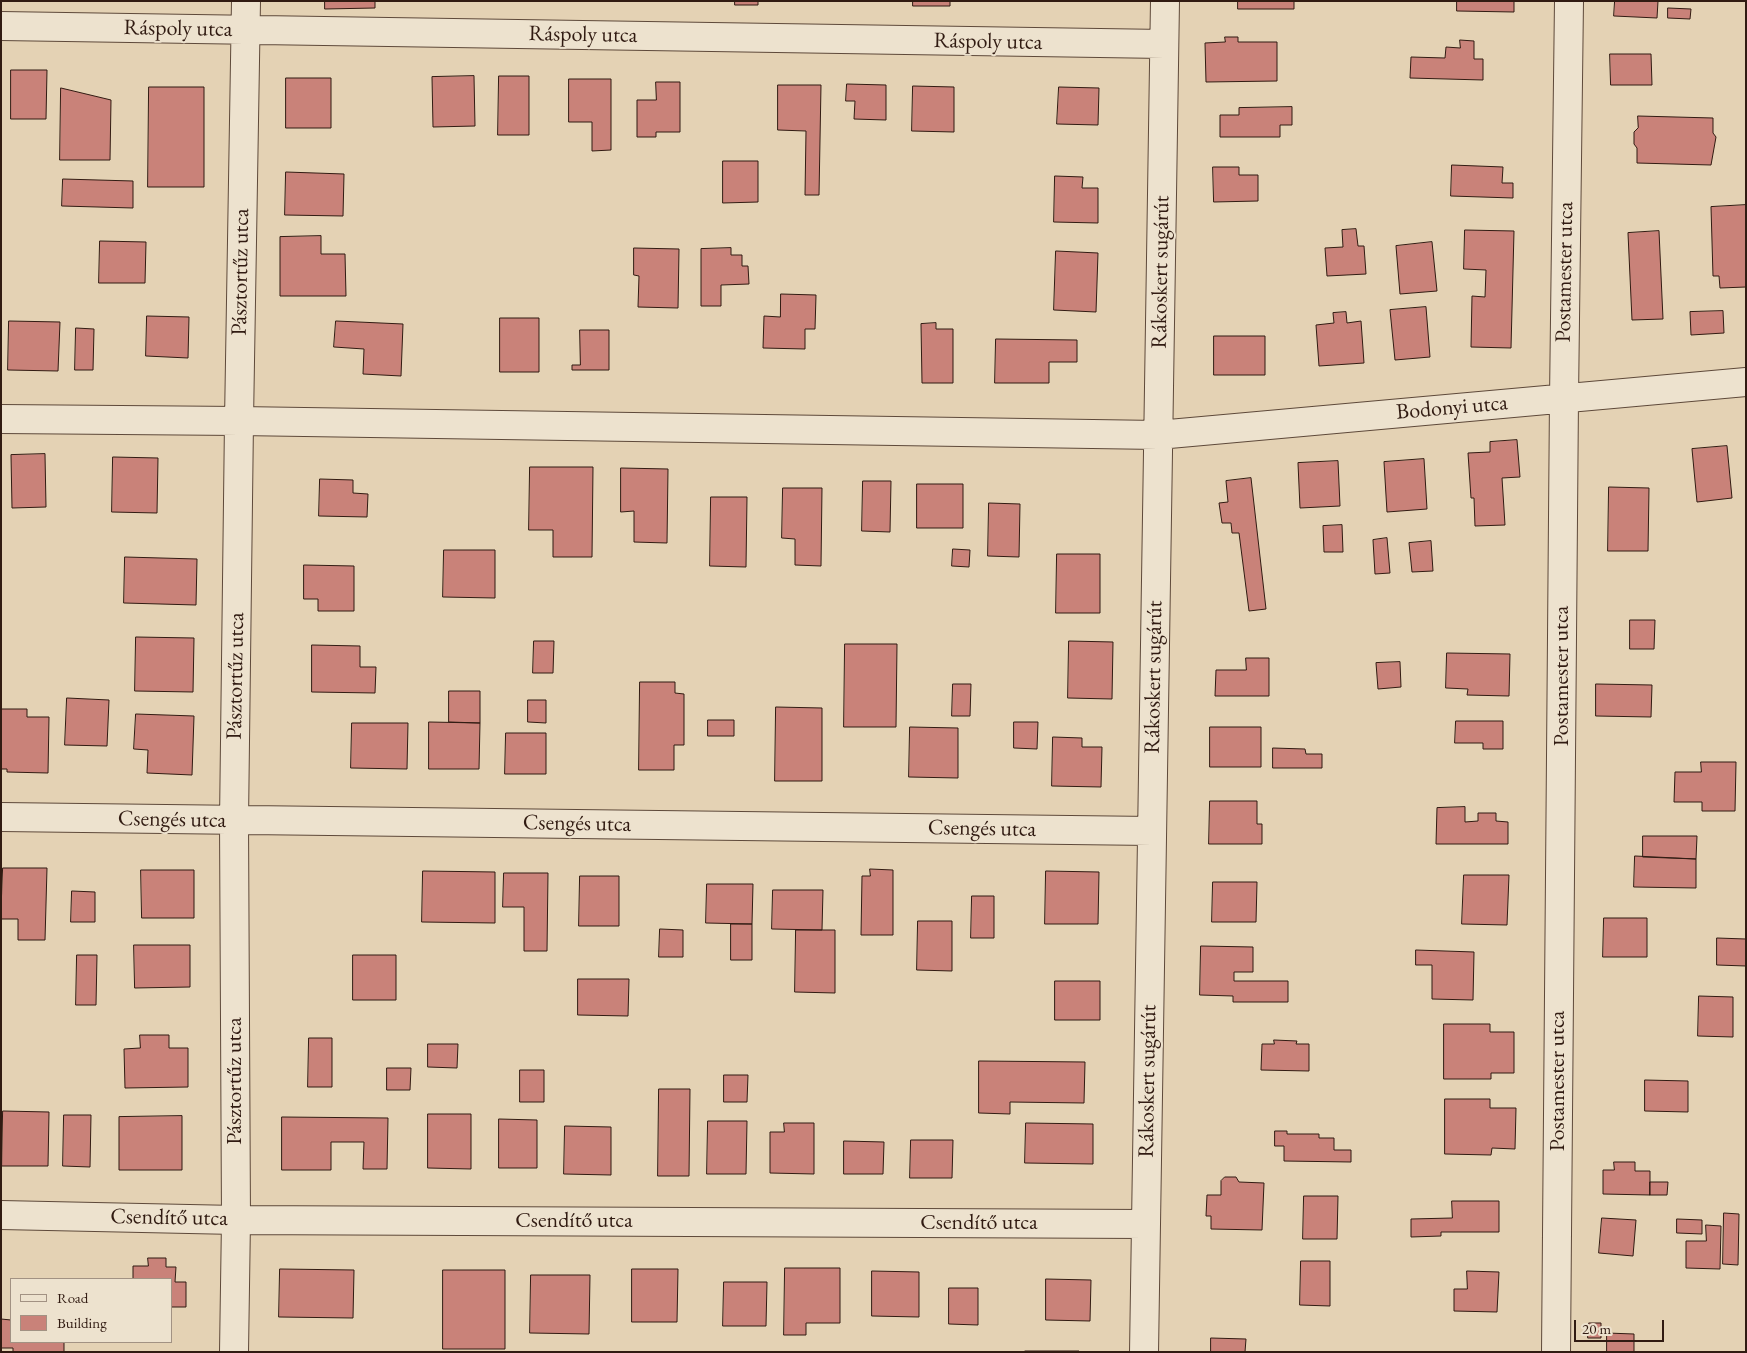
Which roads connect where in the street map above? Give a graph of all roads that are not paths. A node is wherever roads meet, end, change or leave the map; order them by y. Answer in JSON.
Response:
{"nodes":[{"id":1,"x":246,"y":1,"type":"edge"},
{"id":2,"x":1165,"y":1,"type":"edge"},
{"id":3,"x":1569,"y":1,"type":"edge"},
{"id":4,"x":1,"y":26,"type":"edge"},
{"id":5,"x":246,"y":29,"type":"junction"},
{"id":6,"x":1164,"y":44,"type":"junction"},
{"id":7,"x":1746,"y":382,"type":"edge"},
{"id":8,"x":1564,"y":398,"type":"junction"},
{"id":9,"x":1,"y":419,"type":"edge"},
{"id":10,"x":238,"y":421,"type":"junction"},
{"id":11,"x":1158,"y":435,"type":"junction"},
{"id":12,"x":1,"y":817,"type":"edge"},
{"id":13,"x":234,"y":820,"type":"junction"},
{"id":14,"x":1152,"y":831,"type":"junction"},
{"id":15,"x":1,"y":1215,"type":"edge"},
{"id":16,"x":236,"y":1220,"type":"junction"},
{"id":17,"x":1146,"y":1224,"type":"junction"},
{"id":18,"x":234,"y":1352,"type":"edge"},
{"id":19,"x":1144,"y":1352,"type":"edge"},
{"id":20,"x":1556,"y":1352,"type":"edge"}],
"edges":[{"from":1,"to":5,"type":"street","name":"Pásztortűz utca"},
{"from":2,"to":6,"type":"street","name":"Rákoskert sugárút"},
{"from":3,"to":8,"type":"street","name":"Postamester utca"},
{"from":4,"to":5,"type":"street","name":"Ráspoly utca"},
{"from":5,"to":6,"type":"street","name":"Ráspoly utca"},
{"from":5,"to":10,"type":"street","name":"Pásztortűz utca"},
{"from":6,"to":11,"type":"street","name":"Rákoskert sugárút"},
{"from":7,"to":8,"type":"street","name":"Bodonyi utca"},
{"from":8,"to":11,"type":"street","name":"Bodonyi utca"},
{"from":8,"to":20,"type":"street","name":"Postamester utca"},
{"from":9,"to":10,"type":"street","name":"Bodonyi utca"},
{"from":10,"to":11,"type":"street","name":"Bodonyi utca"},
{"from":10,"to":13,"type":"street","name":"Pásztortűz utca"},
{"from":11,"to":14,"type":"street","name":"Rákoskert sugárút"},
{"from":12,"to":13,"type":"street","name":"Csengés utca"},
{"from":13,"to":14,"type":"street","name":"Csengés utca"},
{"from":13,"to":16,"type":"street","name":"Pásztortűz utca"},
{"from":14,"to":17,"type":"street","name":"Rákoskert sugárút"},
{"from":15,"to":16,"type":"street","name":"Csendítő utca"},
{"from":16,"to":17,"type":"street","name":"Csendítő utca"},
{"from":16,"to":18,"type":"street","name":"Pásztortűz utca"},
{"from":17,"to":19,"type":"street","name":"Rákoskert sugárút"}]}
